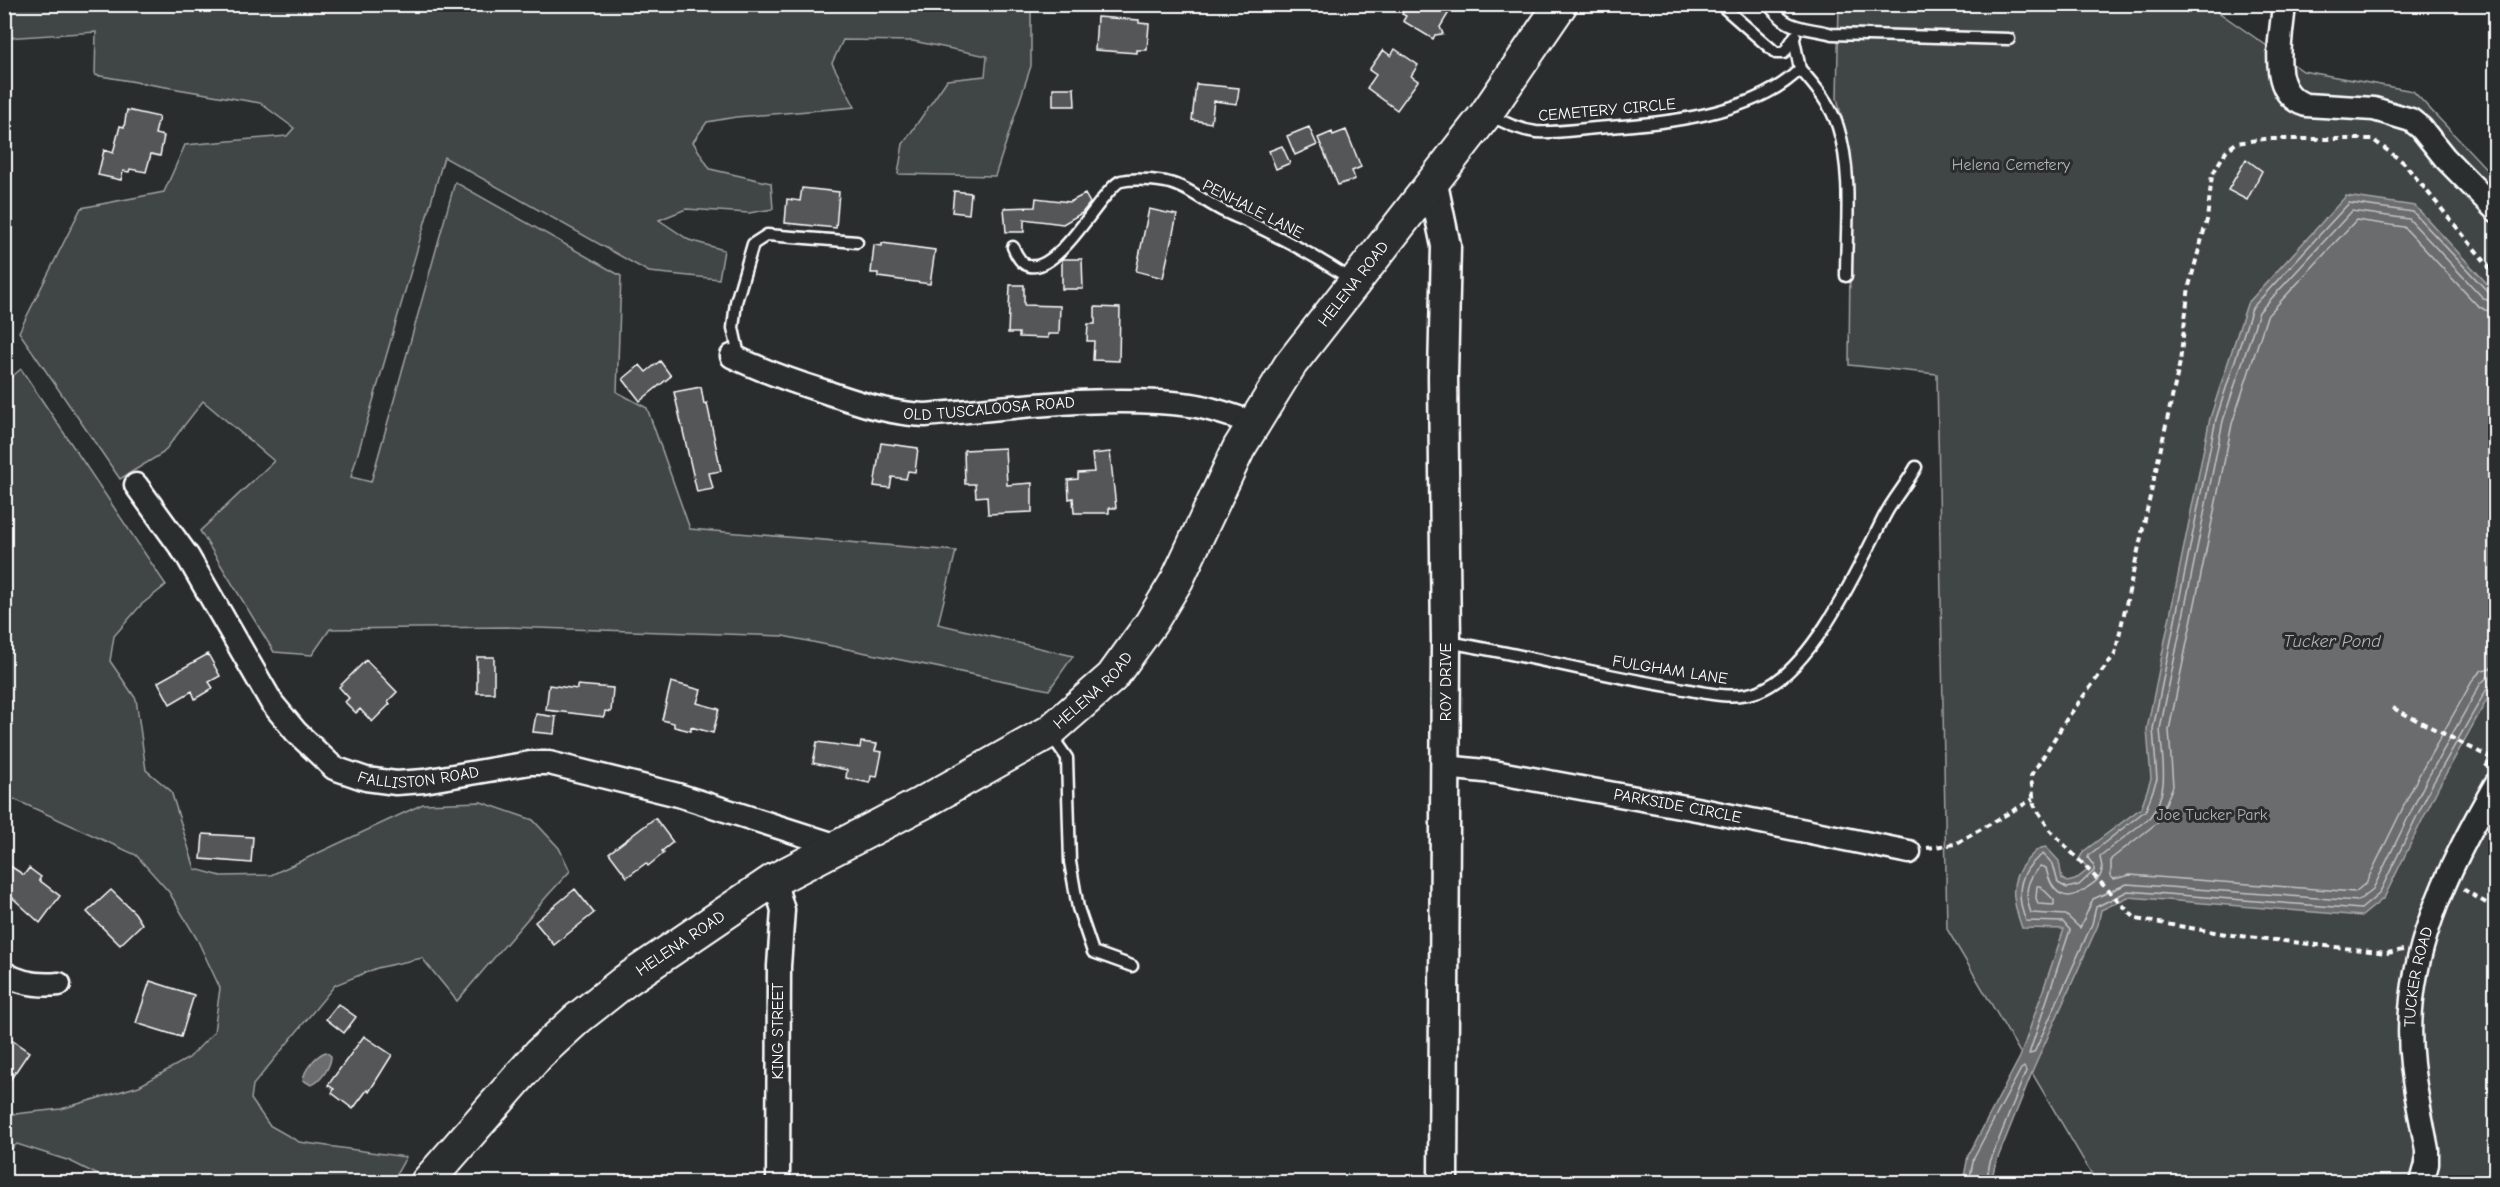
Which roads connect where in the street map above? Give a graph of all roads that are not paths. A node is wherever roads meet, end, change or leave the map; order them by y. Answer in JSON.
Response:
{"nodes":[{"id":1,"x":1561,"y":4,"type":"edge"},
{"id":2,"x":1720,"y":4,"type":"edge"},
{"id":3,"x":1768,"y":4,"type":"edge"},
{"id":4,"x":2284,"y":4,"type":"edge"},
{"id":5,"x":1797,"y":27,"type":"junction"},
{"id":6,"x":2009,"y":39,"type":"dead end"},
{"id":7,"x":1794,"y":40,"type":"junction"},
{"id":8,"x":1800,"y":69,"type":"junction"},
{"id":9,"x":1486,"y":114,"type":"junction"},
{"id":10,"x":1433,"y":184,"type":"junction"},
{"id":11,"x":2496,"y":210,"type":"edge"},
{"id":12,"x":857,"y":242,"type":"dead end"},
{"id":13,"x":1012,"y":247,"type":"dead end"},
{"id":14,"x":1846,"y":276,"type":"dead end"},
{"id":15,"x":1354,"y":281,"type":"junction"},
{"id":16,"x":736,"y":358,"type":"joint"},
{"id":17,"x":1253,"y":423,"type":"junction"},
{"id":18,"x":1916,"y":467,"type":"dead end"},
{"id":19,"x":136,"y":485,"type":"dead end"},
{"id":20,"x":1446,"y":642,"type":"junction"},
{"id":21,"x":1049,"y":732,"type":"junction"},
{"id":22,"x":1445,"y":767,"type":"junction"},
{"id":23,"x":2489,"y":779,"type":"edge"},
{"id":24,"x":838,"y":846,"type":"junction"},
{"id":25,"x":1909,"y":852,"type":"road end"},
{"id":26,"x":774,"y":880,"type":"junction"},
{"id":27,"x":1132,"y":966,"type":"dead end"},
{"id":28,"x":4,"y":973,"type":"edge"},
{"id":29,"x":59,"y":984,"type":"dead end"},
{"id":30,"x":427,"y":1182,"type":"edge"},
{"id":31,"x":778,"y":1182,"type":"edge"},
{"id":32,"x":1443,"y":1182,"type":"edge"},
{"id":33,"x":2422,"y":1182,"type":"edge"}],
"edges":[{"from":1,"to":9,"type":"main road","name":"HELENA ROAD"},
{"from":2,"to":7,"type":"lane"},
{"from":3,"to":5,"type":"lane"},
{"from":4,"to":11,"type":"street"},
{"from":5,"to":6,"type":"lane"},
{"from":5,"to":7,"type":"lane"},
{"from":7,"to":8,"type":"lane"},
{"from":8,"to":9,"type":"lane","name":"CEMETERY CIRCLE"},
{"from":8,"to":14,"type":"lane"},
{"from":9,"to":10,"type":"main road","name":"HELENA ROAD"},
{"from":10,"to":15,"type":"main road","name":"HELENA ROAD"},
{"from":10,"to":20,"type":"street","name":"ROY DRIVE"},
{"from":12,"to":16,"type":"lane"},
{"from":13,"to":15,"type":"lane","name":"PENHALE LANE"},
{"from":15,"to":17,"type":"main road","name":"HELENA ROAD"},
{"from":16,"to":17,"type":"street","name":"OLD TUSCALOOSA ROAD"},
{"from":17,"to":21,"type":"main road","name":"HELENA ROAD"},
{"from":18,"to":20,"type":"lane","name":"FULGHAM LANE"},
{"from":19,"to":24,"type":"street","name":"FALLISTON ROAD"},
{"from":20,"to":22,"type":"street","name":"ROY DRIVE"},
{"from":21,"to":24,"type":"main road","name":"HELENA ROAD"},
{"from":21,"to":27,"type":"lane"},
{"from":22,"to":25,"type":"street","name":"PARKSIDE CIRCLE"},
{"from":22,"to":32,"type":"street","name":"ROY DRIVE"},
{"from":23,"to":33,"type":"street","name":"TUCKER ROAD"},
{"from":24,"to":26,"type":"main road","name":"HELENA ROAD"},
{"from":26,"to":30,"type":"main road","name":"HELENA ROAD"},
{"from":26,"to":31,"type":"street","name":"KING STREET"},
{"from":28,"to":29,"type":"street"}]}
